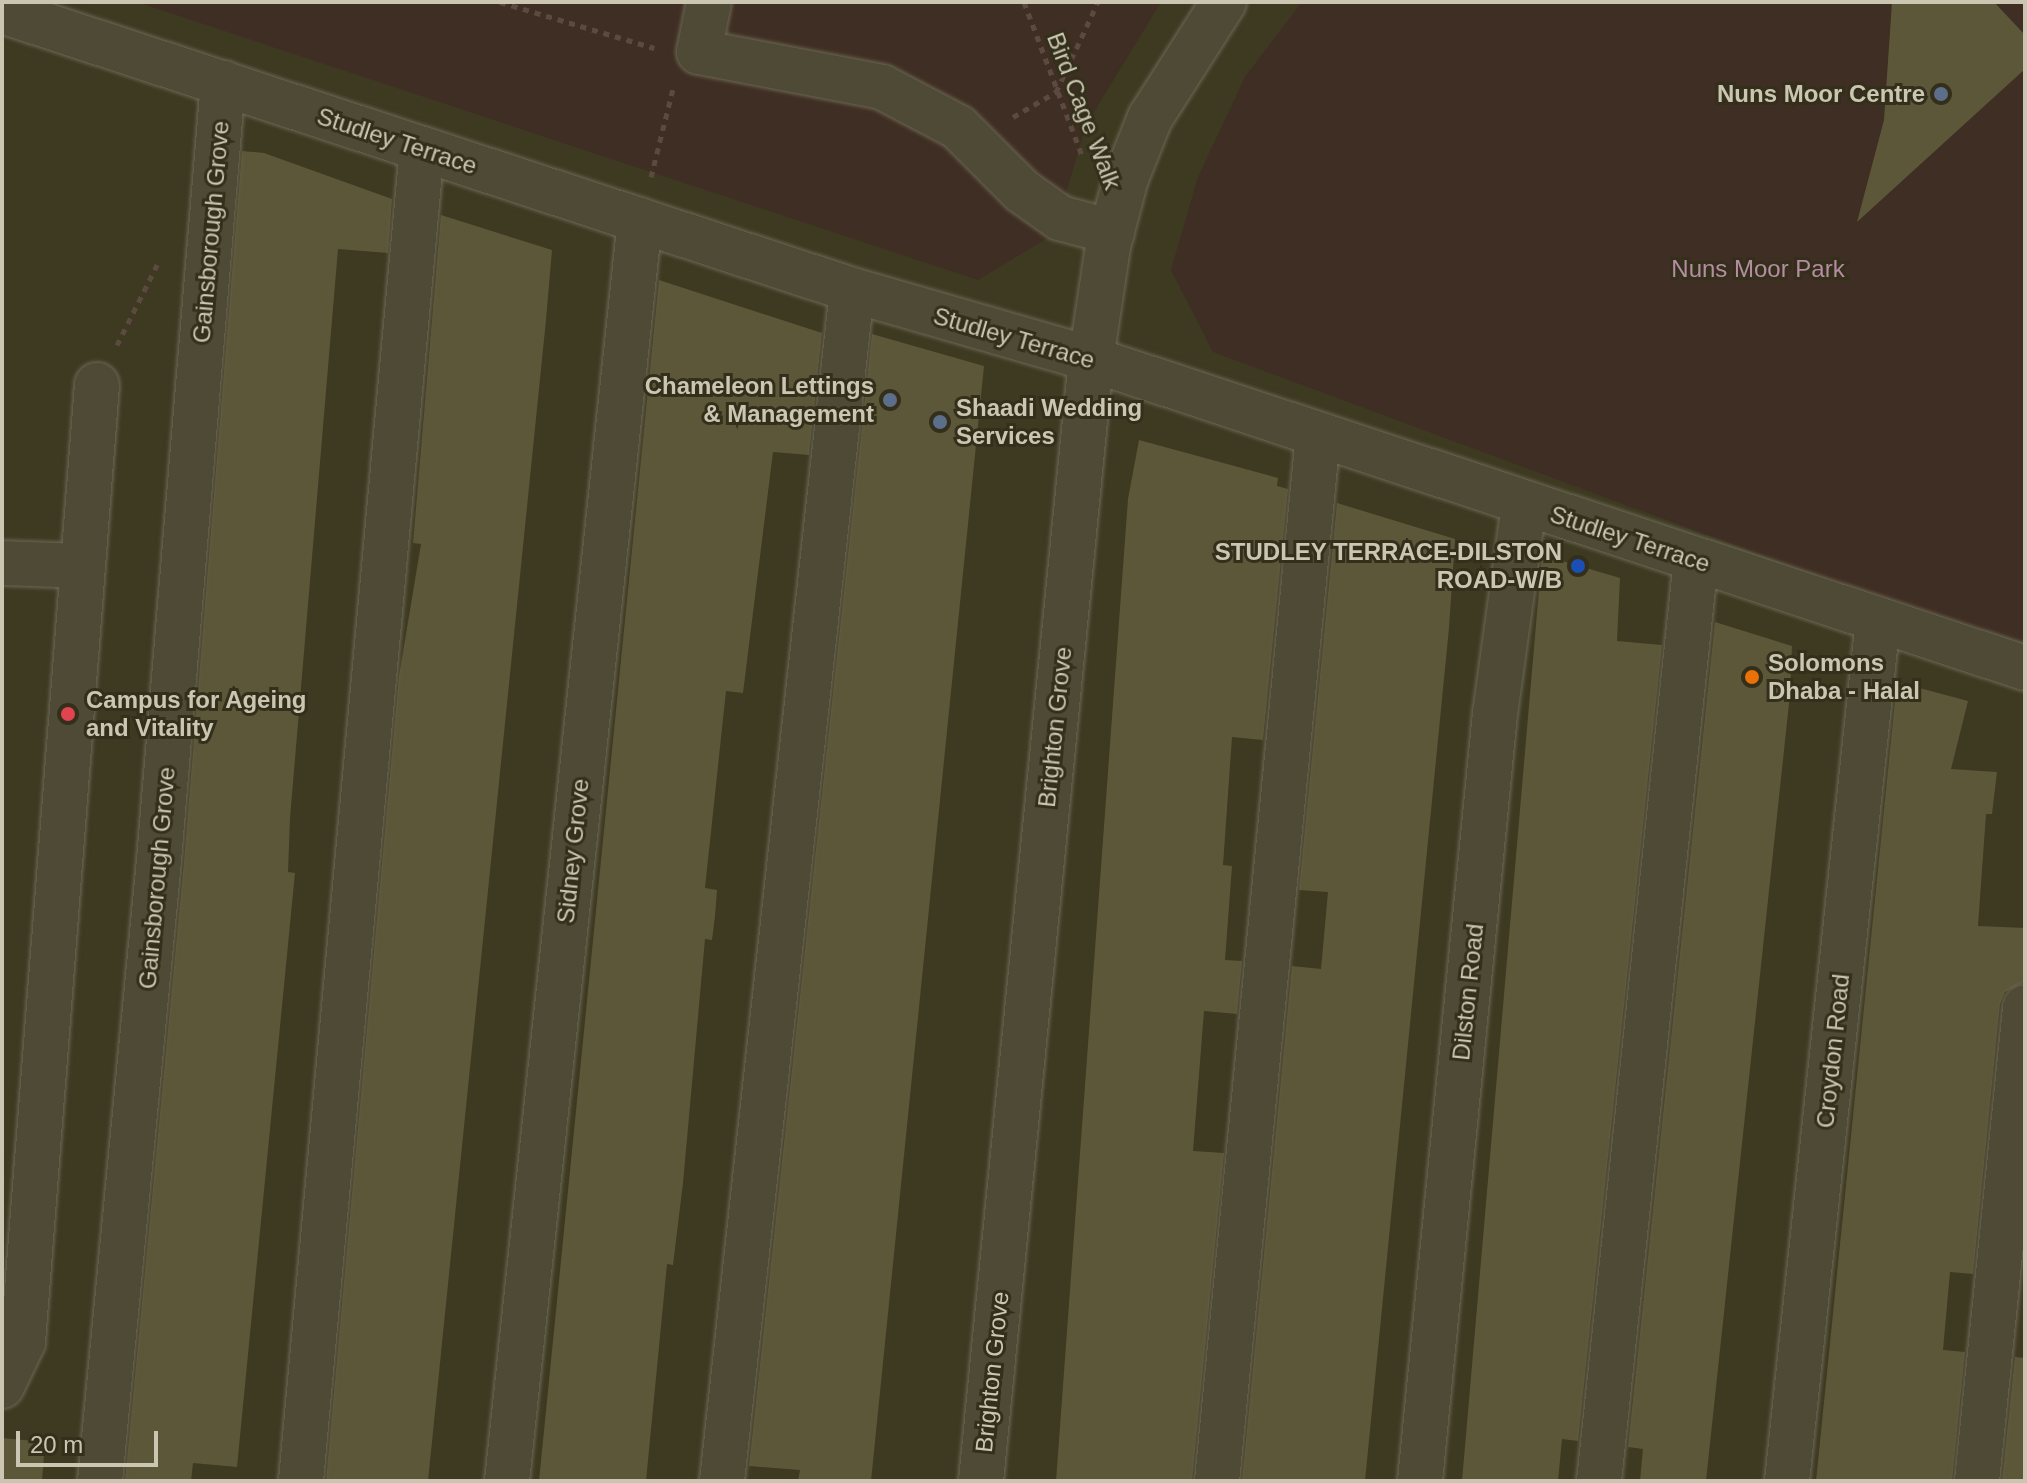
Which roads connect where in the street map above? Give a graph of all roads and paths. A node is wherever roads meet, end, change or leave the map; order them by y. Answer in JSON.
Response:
{"nodes":[{"id":1,"x":500,"y":2,"type":"edge"},
{"id":2,"x":709,"y":2,"type":"edge"},
{"id":3,"x":1024,"y":2,"type":"edge"},
{"id":4,"x":1098,"y":2,"type":"edge"},
{"id":5,"x":1224,"y":2,"type":"edge"},
{"id":6,"x":2,"y":11,"type":"edge"},
{"id":7,"x":691,"y":51,"type":"junction"},
{"id":8,"x":223,"y":83,"type":"junction"},
{"id":9,"x":1056,"y":92,"type":"junction"},
{"id":10,"x":969,"y":138,"type":"junction"},
{"id":11,"x":422,"y":150,"type":"junction"},
{"id":12,"x":1084,"y":162,"type":"dead end"},
{"id":13,"x":640,"y":220,"type":"junction"},
{"id":14,"x":1112,"y":232,"type":"junction"},
{"id":15,"x":161,"y":258,"type":"dead end"},
{"id":16,"x":852,"y":290,"type":"junction"},
{"id":17,"x":1091,"y":359,"type":"junction"},
{"id":18,"x":97,"y":385,"type":"joint"},
{"id":19,"x":1318,"y":435,"type":"junction"},
{"id":20,"x":1524,"y":504,"type":"junction"},
{"id":21,"x":1696,"y":560,"type":"junction"},
{"id":22,"x":2,"y":563,"type":"edge"},
{"id":23,"x":82,"y":566,"type":"junction"},
{"id":24,"x":1878,"y":620,"type":"junction"},
{"id":25,"x":2025,"y":668,"type":"edge"},
{"id":26,"x":2025,"y":1007,"type":"edge"},
{"id":27,"x":2,"y":1386,"type":"edge"},
{"id":28,"x":100,"y":1481,"type":"edge"},
{"id":29,"x":301,"y":1481,"type":"edge"},
{"id":30,"x":507,"y":1481,"type":"edge"},
{"id":31,"x":722,"y":1481,"type":"edge"},
{"id":32,"x":981,"y":1481,"type":"edge"},
{"id":33,"x":1217,"y":1481,"type":"edge"},
{"id":34,"x":1420,"y":1481,"type":"edge"},
{"id":35,"x":1599,"y":1481,"type":"edge"},
{"id":36,"x":1787,"y":1481,"type":"edge"},
{"id":37,"x":1977,"y":1481,"type":"edge"}],
"edges":[{"from":1,"to":7,"type":"path"},
{"from":2,"to":7,"type":"street"},
{"from":3,"to":9,"type":"path","name":"Bird Cage Walk"},
{"from":4,"to":9,"type":"path"},
{"from":5,"to":14,"type":"street","name":"Brighton Grove"},
{"from":6,"to":8,"type":"street","name":"Studley Terrace"},
{"from":7,"to":10,"type":"street"},
{"from":7,"to":13,"type":"path"},
{"from":8,"to":11,"type":"street","name":"Studley Terrace"},
{"from":8,"to":28,"type":"street","name":"Gainsborough Grove"},
{"from":9,"to":10,"type":"path"},
{"from":9,"to":12,"type":"path","name":"Bird Cage Walk"},
{"from":10,"to":14,"type":"street"},
{"from":11,"to":13,"type":"street","name":"Studley Terrace"},
{"from":11,"to":29,"type":"street"},
{"from":13,"to":16,"type":"street","name":"Studley Terrace"},
{"from":13,"to":30,"type":"street","name":"Sidney Grove"},
{"from":14,"to":17,"type":"street","name":"Brighton Grove"},
{"from":15,"to":18,"type":"path"},
{"from":16,"to":17,"type":"street","name":"Studley Terrace"},
{"from":16,"to":31,"type":"street"},
{"from":17,"to":19,"type":"street","name":"Studley Terrace"},
{"from":17,"to":32,"type":"street","name":"Brighton Grove"},
{"from":18,"to":23,"type":"street"},
{"from":19,"to":20,"type":"street","name":"Studley Terrace"},
{"from":19,"to":33,"type":"street"},
{"from":20,"to":21,"type":"street","name":"Studley Terrace"},
{"from":20,"to":34,"type":"street","name":"Dilston Road"},
{"from":21,"to":24,"type":"street","name":"Studley Terrace"},
{"from":21,"to":35,"type":"street"},
{"from":22,"to":23,"type":"street"},
{"from":23,"to":27,"type":"street"},
{"from":24,"to":25,"type":"street","name":"Studley Terrace"},
{"from":24,"to":36,"type":"street","name":"Croydon Road"},
{"from":26,"to":37,"type":"street"}]}
